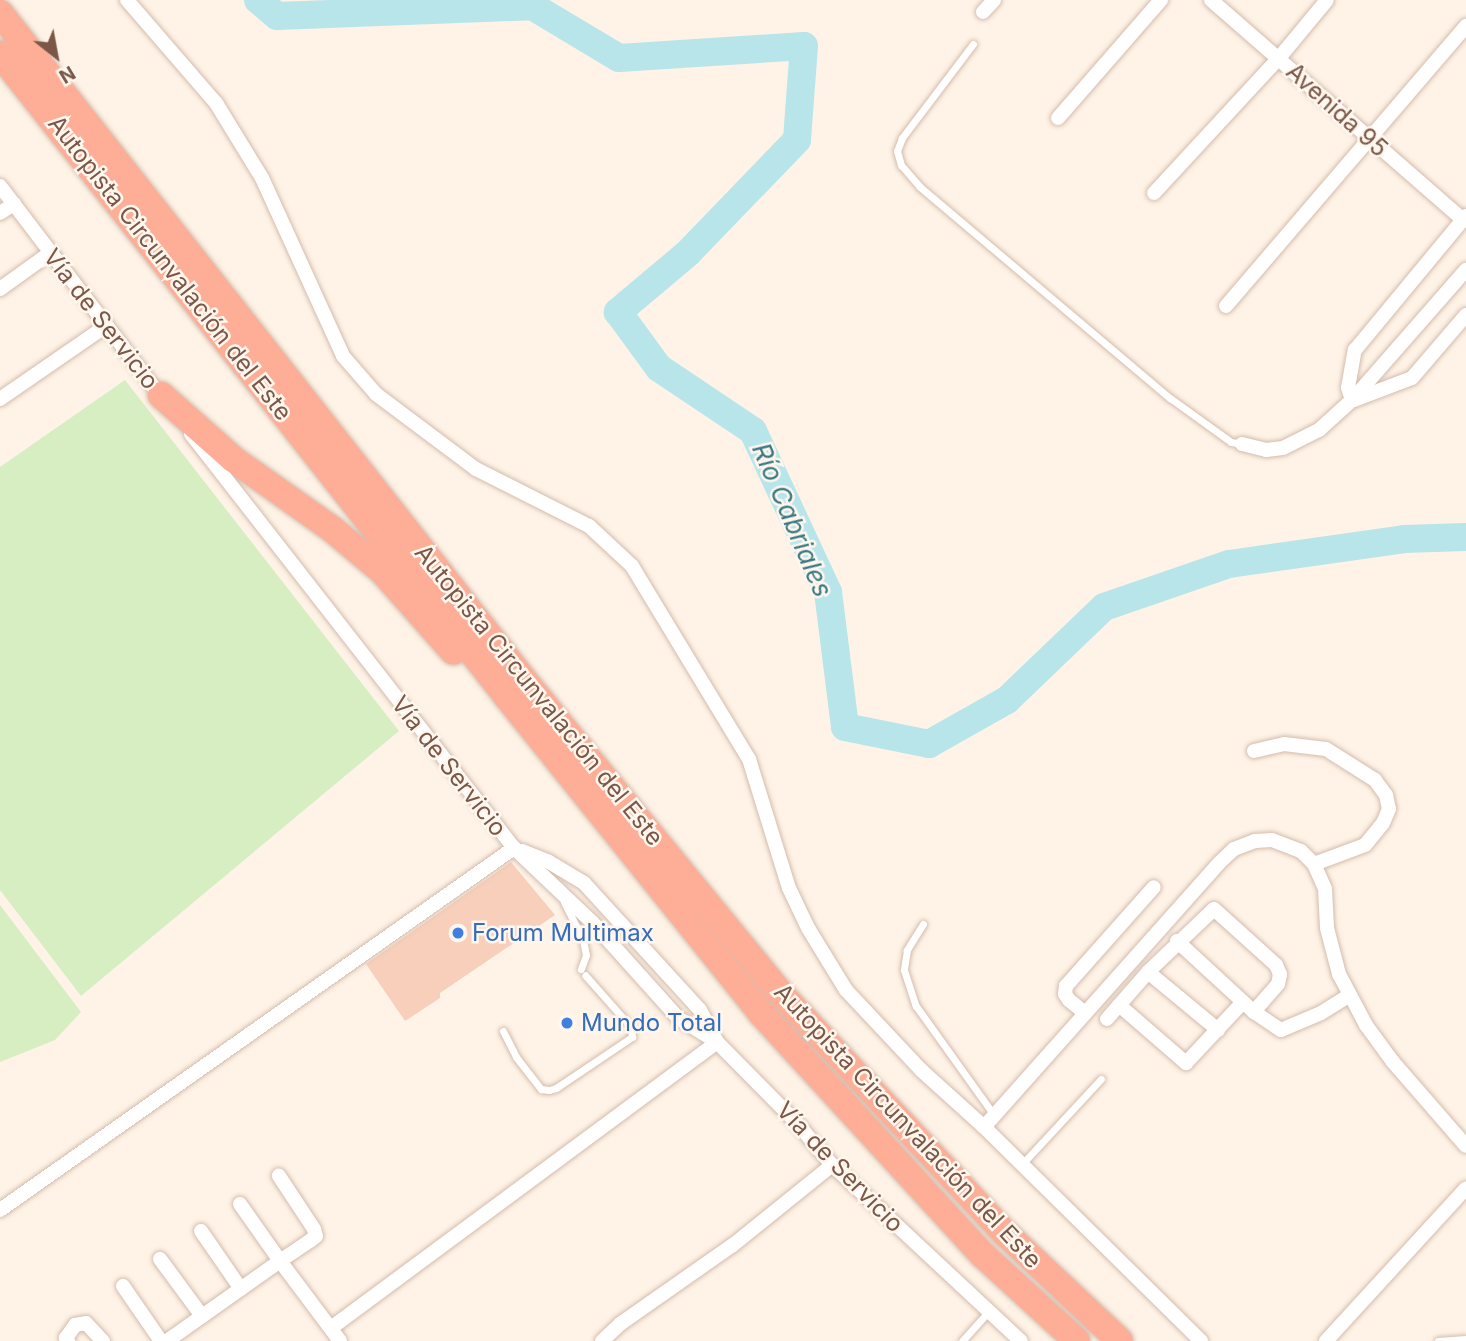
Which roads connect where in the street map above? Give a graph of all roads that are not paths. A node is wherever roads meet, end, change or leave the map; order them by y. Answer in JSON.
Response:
{"nodes":[{"id":1,"x":127,"y":0,"type":"edge"},
{"id":2,"x":994,"y":0,"type":"edge"},
{"id":3,"x":1161,"y":0,"type":"edge"},
{"id":4,"x":1212,"y":0,"type":"edge"},
{"id":5,"x":1327,"y":0,"type":"edge"},
{"id":6,"x":983,"y":12,"type":"dead end"},
{"id":7,"x":0,"y":13,"type":"edge"},
{"id":8,"x":1466,"y":26,"type":"edge"},
{"id":9,"x":973,"y":44,"type":"dead end"},
{"id":10,"x":0,"y":54,"type":"edge"},
{"id":11,"x":1279,"y":58,"type":"junction"},
{"id":12,"x":1058,"y":118,"type":"dead end"},
{"id":13,"x":1368,"y":140,"type":"junction"},
{"id":14,"x":0,"y":186,"type":"edge"},
{"id":15,"x":1154,"y":193,"type":"dead end"},
{"id":16,"x":14,"y":204,"type":"junction"},
{"id":17,"x":0,"y":213,"type":"edge"},
{"id":18,"x":1464,"y":218,"type":"edge"},
{"id":19,"x":50,"y":253,"type":"junction"},
{"id":20,"x":1466,"y":270,"type":"edge"},
{"id":21,"x":0,"y":289,"type":"edge"},
{"id":22,"x":1226,"y":306,"type":"dead end"},
{"id":23,"x":1466,"y":315,"type":"edge"},
{"id":24,"x":106,"y":326,"type":"junction"},
{"id":25,"x":161,"y":396,"type":"junction"},
{"id":26,"x":0,"y":399,"type":"edge"},
{"id":27,"x":1352,"y":400,"type":"junction"},
{"id":28,"x":1242,"y":444,"type":"joint"},
{"id":29,"x":514,"y":706,"type":"junction"},
{"id":30,"x":1254,"y":751,"type":"dead end"},
{"id":31,"x":514,"y":848,"type":"junction"},
{"id":32,"x":1314,"y":864,"type":"junction"},
{"id":33,"x":1154,"y":887,"type":"dead end"},
{"id":34,"x":561,"y":894,"type":"junction"},
{"id":35,"x":614,"y":914,"type":"junction"},
{"id":36,"x":592,"y":922,"type":"junction"},
{"id":37,"x":923,"y":924,"type":"dead end"},
{"id":38,"x":1177,"y":941,"type":"junction"},
{"id":39,"x":642,"y":946,"type":"junction"},
{"id":40,"x":620,"y":953,"type":"junction"},
{"id":41,"x":1147,"y":972,"type":"junction"},
{"id":42,"x":1350,"y":995,"type":"junction"},
{"id":43,"x":1119,"y":1005,"type":"junction"},
{"id":44,"x":1249,"y":1007,"type":"junction"},
{"id":45,"x":1085,"y":1013,"type":"junction"},
{"id":46,"x":1107,"y":1019,"type":"dead end"},
{"id":47,"x":1218,"y":1030,"type":"junction"},
{"id":48,"x":503,"y":1031,"type":"dead end"},
{"id":49,"x":717,"y":1042,"type":"junction"},
{"id":50,"x":1101,"y":1079,"type":"dead end"},
{"id":51,"x":993,"y":1115,"type":"junction"},
{"id":52,"x":984,"y":1127,"type":"junction"},
{"id":53,"x":1466,"y":1146,"type":"edge"},
{"id":54,"x":1021,"y":1164,"type":"junction"},
{"id":55,"x":832,"y":1165,"type":"junction"},
{"id":56,"x":279,"y":1176,"type":"dead end"},
{"id":57,"x":1466,"y":1188,"type":"edge"},
{"id":58,"x":240,"y":1204,"type":"dead end"},
{"id":59,"x":0,"y":1210,"type":"edge"},
{"id":60,"x":201,"y":1231,"type":"dead end"},
{"id":61,"x":160,"y":1259,"type":"dead end"},
{"id":62,"x":280,"y":1261,"type":"junction"},
{"id":63,"x":123,"y":1286,"type":"dead end"},
{"id":64,"x":241,"y":1289,"type":"junction"},
{"id":65,"x":989,"y":1311,"type":"junction"},
{"id":66,"x":202,"y":1316,"type":"junction"},
{"id":67,"x":331,"y":1328,"type":"junction"},
{"id":68,"x":1466,"y":1339,"type":"edge"},
{"id":69,"x":68,"y":1341,"type":"edge"},
{"id":70,"x":103,"y":1341,"type":"edge"},
{"id":71,"x":161,"y":1341,"type":"edge"},
{"id":72,"x":167,"y":1341,"type":"edge"},
{"id":73,"x":340,"y":1341,"type":"edge"},
{"id":74,"x":602,"y":1341,"type":"edge"},
{"id":75,"x":962,"y":1341,"type":"edge"},
{"id":76,"x":1021,"y":1341,"type":"edge"},
{"id":77,"x":1077,"y":1341,"type":"edge"},
{"id":78,"x":1120,"y":1341,"type":"edge"},
{"id":79,"x":1201,"y":1341,"type":"edge"},
{"id":80,"x":1326,"y":1341,"type":"edge"},
{"id":81,"x":1438,"y":1341,"type":"edge"}],
"edges":[{"from":1,"to":52,"type":"street"},
{"from":2,"to":6,"type":"street"},
{"from":3,"to":12,"type":"street"},
{"from":4,"to":11,"type":"street","name":"Avenida 95"},
{"from":5,"to":11,"type":"street"},
{"from":7,"to":78,"type":"highway","name":"Autopista Circunvalación del Este"},
{"from":8,"to":13,"type":"street"},
{"from":9,"to":28,"type":"lane"},
{"from":10,"to":29,"type":"highway","name":"Autopista Circunvalación del Este"},
{"from":11,"to":13,"type":"street","name":"Avenida 95"},
{"from":11,"to":15,"type":"street"},
{"from":13,"to":18,"type":"street","name":"Avenida 95"},
{"from":13,"to":22,"type":"street"},
{"from":14,"to":16,"type":"street","name":"Vía de Servicio"},
{"from":16,"to":17,"type":"street"},
{"from":16,"to":19,"type":"street","name":"Vía de Servicio"},
{"from":18,"to":27,"type":"street"},
{"from":19,"to":21,"type":"street"},
{"from":19,"to":24,"type":"street","name":"Vía de Servicio"},
{"from":20,"to":27,"type":"street"},
{"from":23,"to":27,"type":"street"},
{"from":24,"to":25,"type":"street","name":"Vía de Servicio"},
{"from":24,"to":26,"type":"street"},
{"from":25,"to":29,"type":"highway"},
{"from":25,"to":31,"type":"street","name":"Vía de Servicio"},
{"from":27,"to":28,"type":"street"},
{"from":29,"to":77,"type":"highway","name":"Autopista Circunvalación del Este"},
{"from":30,"to":32,"type":"street"},
{"from":31,"to":34,"type":"street"},
{"from":31,"to":35,"type":"street","name":"Vía de Servicio"},
{"from":31,"to":59,"type":"street"},
{"from":32,"to":42,"type":"street"},
{"from":32,"to":45,"type":"street"},
{"from":33,"to":45,"type":"street"},
{"from":34,"to":36,"type":"street"},
{"from":34,"to":48,"type":"lane"},
{"from":35,"to":36,"type":"street"},
{"from":35,"to":39,"type":"street","name":"Vía de Servicio"},
{"from":36,"to":40,"type":"street"},
{"from":37,"to":51,"type":"lane"},
{"from":38,"to":41,"type":"street"},
{"from":38,"to":44,"type":"street"},
{"from":38,"to":44,"type":"street"},
{"from":39,"to":40,"type":"lane"},
{"from":39,"to":49,"type":"street","name":"Vía de Servicio"},
{"from":40,"to":49,"type":"street"},
{"from":41,"to":43,"type":"street"},
{"from":41,"to":47,"type":"street"},
{"from":42,"to":44,"type":"street"},
{"from":42,"to":53,"type":"street"},
{"from":43,"to":46,"type":"street"},
{"from":43,"to":47,"type":"street"},
{"from":44,"to":47,"type":"street"},
{"from":45,"to":51,"type":"street"},
{"from":49,"to":55,"type":"street","name":"Vía de Servicio"},
{"from":49,"to":67,"type":"street"},
{"from":50,"to":54,"type":"lane"},
{"from":51,"to":52,"type":"street"},
{"from":52,"to":54,"type":"street"},
{"from":54,"to":79,"type":"street"},
{"from":55,"to":65,"type":"street","name":"Vía de Servicio"},
{"from":55,"to":74,"type":"street"},
{"from":56,"to":62,"type":"street"},
{"from":57,"to":80,"type":"street"},
{"from":58,"to":62,"type":"street"},
{"from":60,"to":64,"type":"street"},
{"from":61,"to":66,"type":"street"},
{"from":62,"to":64,"type":"street"},
{"from":62,"to":67,"type":"street"},
{"from":63,"to":71,"type":"street"},
{"from":64,"to":66,"type":"street"},
{"from":65,"to":75,"type":"lane"},
{"from":65,"to":76,"type":"street","name":"Vía de Servicio"},
{"from":66,"to":72,"type":"street"},
{"from":67,"to":73,"type":"street"},
{"from":68,"to":81,"type":"lane"},
{"from":69,"to":70,"type":"street"}]}
